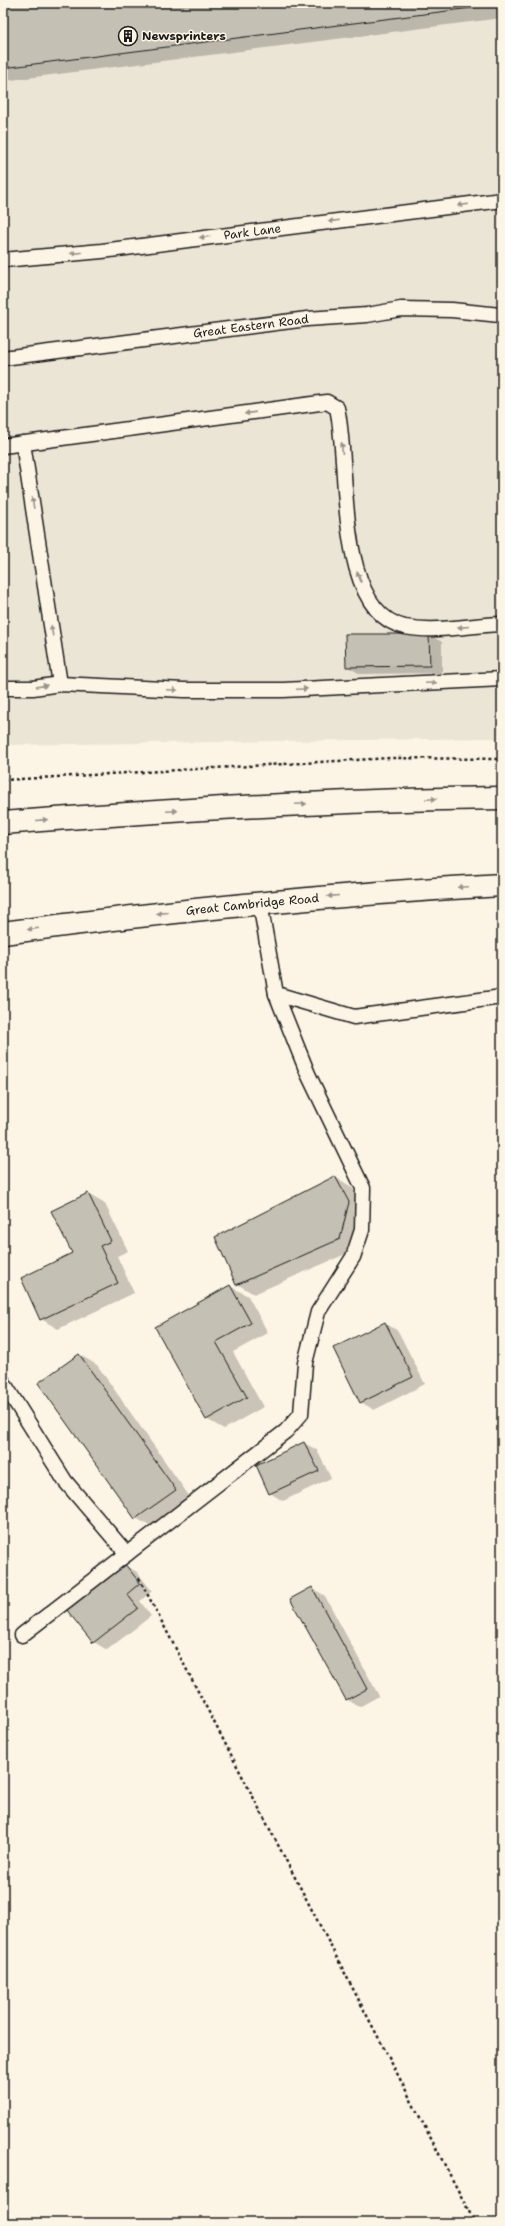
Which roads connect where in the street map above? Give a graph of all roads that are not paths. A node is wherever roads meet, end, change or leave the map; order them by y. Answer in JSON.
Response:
{"nodes":[{"id":1,"x":502,"y":200,"type":"edge"},
{"id":2,"x":3,"y":260,"type":"edge"},
{"id":3,"x":501,"y":315,"type":"edge"},
{"id":4,"x":3,"y":358,"type":"edge"},
{"id":5,"x":23,"y":443,"type":"junction"},
{"id":6,"x":3,"y":446,"type":"edge"},
{"id":7,"x":502,"y":624,"type":"edge"},
{"id":8,"x":502,"y":679,"type":"edge"},
{"id":9,"x":60,"y":684,"type":"junction"},
{"id":10,"x":3,"y":688,"type":"edge"},
{"id":11,"x":502,"y":798,"type":"edge"},
{"id":12,"x":3,"y":823,"type":"edge"},
{"id":13,"x":502,"y":885,"type":"edge"},
{"id":14,"x":260,"y":902,"type":"junction"},
{"id":15,"x":3,"y":933,"type":"edge"},
{"id":16,"x":276,"y":994,"type":"junction"},
{"id":17,"x":502,"y":997,"type":"edge"},
{"id":18,"x":3,"y":1382,"type":"edge"},
{"id":19,"x":127,"y":1554,"type":"junction"},
{"id":20,"x":22,"y":1635,"type":"dead end"}],
"edges":[{"from":1,"to":2,"type":"lane","name":"Park Lane","one_way":true},
{"from":3,"to":4,"type":"lane","name":"Great Eastern Road"},
{"from":5,"to":6,"type":"lane"},
{"from":7,"to":5,"type":"lane","one_way":true},
{"from":9,"to":5,"type":"lane","one_way":true},
{"from":9,"to":8,"type":"lane","one_way":true},
{"from":10,"to":9,"type":"lane","one_way":true},
{"from":12,"to":11,"type":"highway","one_way":true},
{"from":13,"to":14,"type":"highway","name":"Great Cambridge Road","one_way":true},
{"from":14,"to":15,"type":"highway","name":"Great Cambridge Road","one_way":true},
{"from":14,"to":16,"type":"lane"},
{"from":16,"to":17,"type":"lane"},
{"from":16,"to":19,"type":"lane"},
{"from":18,"to":19,"type":"lane"},
{"from":19,"to":20,"type":"lane"}]}
